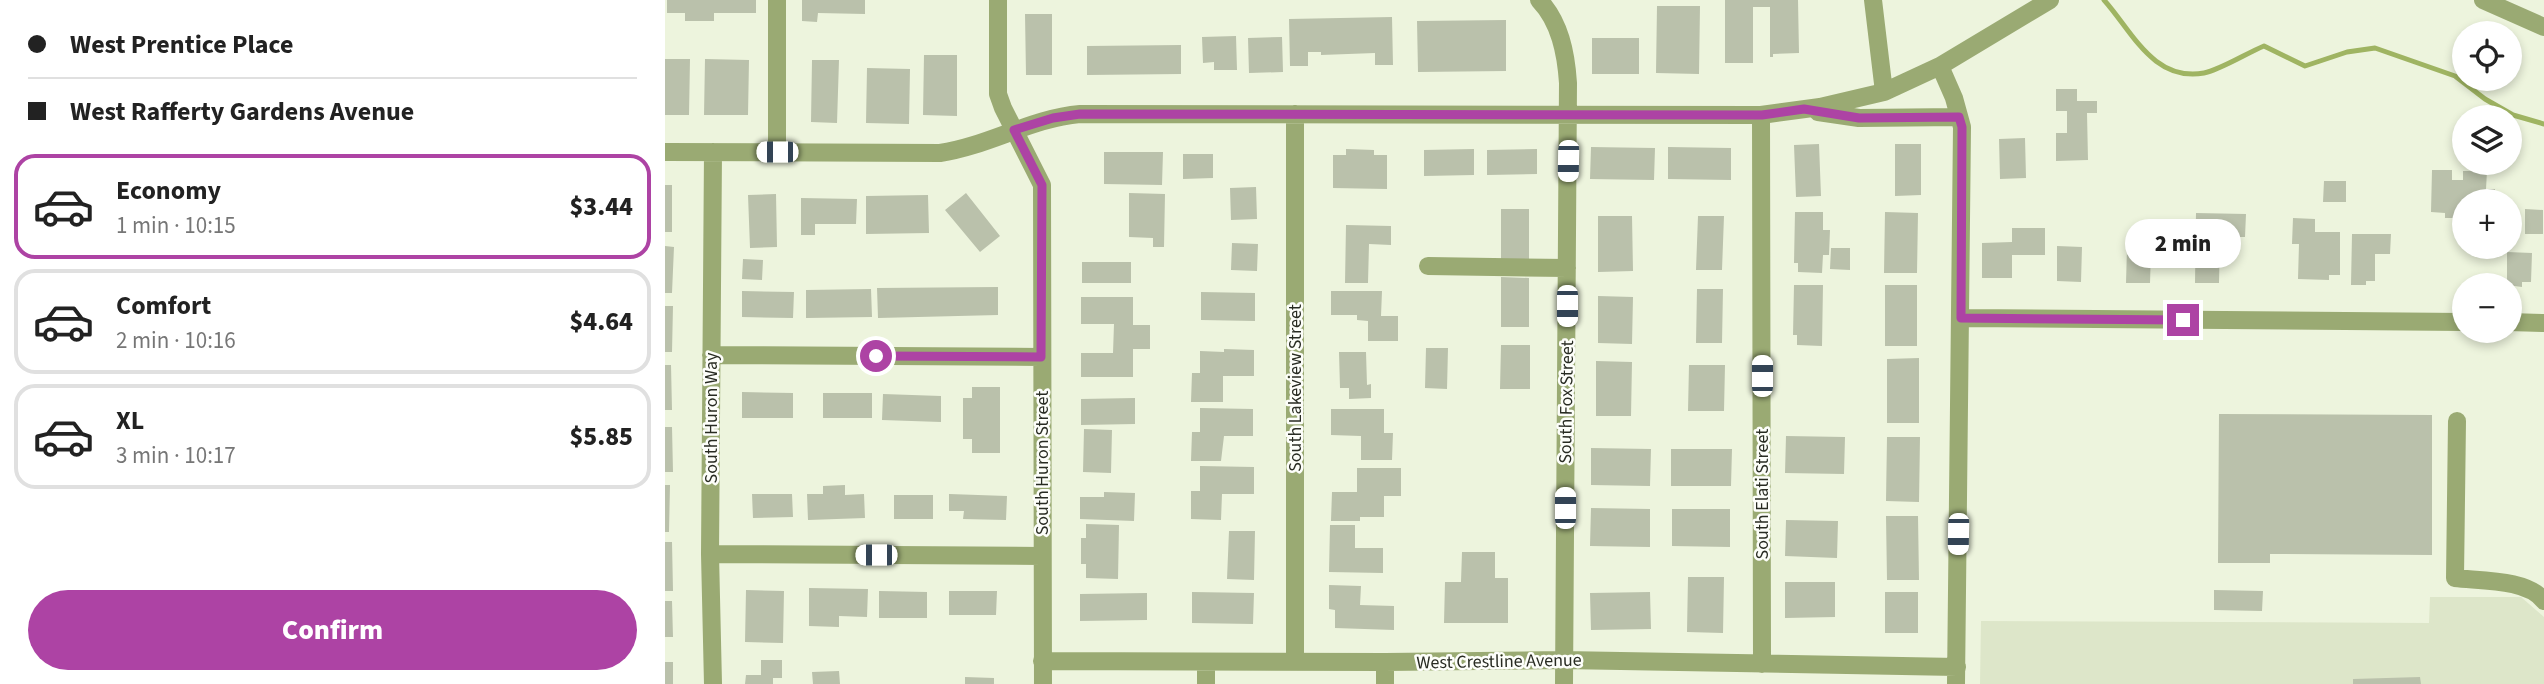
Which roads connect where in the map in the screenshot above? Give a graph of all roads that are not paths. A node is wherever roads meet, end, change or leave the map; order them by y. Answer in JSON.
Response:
{"nodes":[{"id":1,"x":777,"y":0,"type":"edge"},
{"id":2,"x":998,"y":0,"type":"edge"},
{"id":3,"x":1539,"y":0,"type":"edge"},
{"id":4,"x":1873,"y":0,"type":"edge"},
{"id":5,"x":2050,"y":0,"type":"edge"},
{"id":6,"x":2483,"y":0,"type":"edge"},
{"id":7,"x":2544,"y":27,"type":"edge"},
{"id":8,"x":1940,"y":66,"type":"junction"},
{"id":9,"x":1884,"y":92,"type":"junction"},
{"id":10,"x":1804,"y":109,"type":"junction"},
{"id":11,"x":1569,"y":113,"type":"junction"},
{"id":12,"x":1295,"y":114,"type":"junction"},
{"id":13,"x":1762,"y":115,"type":"junction"},
{"id":14,"x":1959,"y":117,"type":"junction"},
{"id":15,"x":1014,"y":130,"type":"junction"},
{"id":16,"x":665,"y":152,"type":"edge"},
{"id":17,"x":713,"y":152,"type":"junction"},
{"id":18,"x":777,"y":152,"type":"junction"},
{"id":19,"x":1428,"y":266,"type":"dead end"},
{"id":20,"x":1567,"y":268,"type":"junction"},
{"id":21,"x":1961,"y":318,"type":"junction"},
{"id":22,"x":2452,"y":322,"type":"edge"},
{"id":23,"x":2522,"y":323,"type":"edge"},
{"id":24,"x":2544,"y":323,"type":"edge"},
{"id":25,"x":711,"y":355,"type":"junction"},
{"id":26,"x":1041,"y":357,"type":"junction"},
{"id":27,"x":2457,"y":421,"type":"dead end"},
{"id":28,"x":710,"y":554,"type":"junction"},
{"id":29,"x":1042,"y":556,"type":"junction"},
{"id":30,"x":2544,"y":601,"type":"edge"},
{"id":31,"x":1563,"y":660,"type":"junction"},
{"id":32,"x":1042,"y":661,"type":"junction"},
{"id":33,"x":1206,"y":662,"type":"junction"},
{"id":34,"x":1295,"y":662,"type":"junction"},
{"id":35,"x":1385,"y":662,"type":"junction"},
{"id":36,"x":1762,"y":664,"type":"junction"},
{"id":37,"x":1957,"y":675,"type":"edge"},
{"id":38,"x":713,"y":684,"type":"edge"},
{"id":39,"x":1043,"y":684,"type":"edge"},
{"id":40,"x":1206,"y":684,"type":"edge"},
{"id":41,"x":1385,"y":684,"type":"edge"},
{"id":42,"x":1564,"y":684,"type":"edge"}],
"edges":[{"from":1,"to":18,"type":"street"},
{"from":2,"to":15,"type":"street","name":"South Huron Street"},
{"from":3,"to":11,"type":"street","name":"South Fox Street"},
{"from":4,"to":9,"type":"street"},
{"from":5,"to":8,"type":"street"},
{"from":6,"to":7,"type":"street"},
{"from":8,"to":9,"type":"street"},
{"from":8,"to":14,"type":"street"},
{"from":9,"to":10,"type":"street"},
{"from":10,"to":13,"type":"street"},
{"from":10,"to":14,"type":"street"},
{"from":11,"to":12,"type":"street"},
{"from":11,"to":13,"type":"street"},
{"from":11,"to":20,"type":"street","name":"South Fox Street"},
{"from":12,"to":15,"type":"street"},
{"from":12,"to":34,"type":"street","name":"South Lakeview Street"},
{"from":13,"to":36,"type":"street","name":"South Elati Street"},
{"from":14,"to":21,"type":"street"},
{"from":15,"to":18,"type":"street"},
{"from":15,"to":26,"type":"street","name":"South Huron Street"},
{"from":16,"to":17,"type":"street"},
{"from":17,"to":18,"type":"street"},
{"from":17,"to":25,"type":"street","name":"South Huron Way"},
{"from":19,"to":20,"type":"street"},
{"from":20,"to":31,"type":"street","name":"South Fox Street"},
{"from":21,"to":22,"type":"street"},
{"from":21,"to":37,"type":"street"},
{"from":23,"to":24,"type":"street"},
{"from":25,"to":26,"type":"street"},
{"from":25,"to":28,"type":"street","name":"South Huron Way"},
{"from":26,"to":29,"type":"street","name":"South Huron Street"},
{"from":27,"to":30,"type":"street"},
{"from":28,"to":29,"type":"street"},
{"from":28,"to":38,"type":"street","name":"South Huron Way"},
{"from":29,"to":32,"type":"street","name":"South Huron Street"},
{"from":31,"to":35,"type":"street","name":"West Crestline Avenue"},
{"from":31,"to":36,"type":"street","name":"West Crestline Avenue"},
{"from":31,"to":42,"type":"street","name":"South Fox Street"},
{"from":32,"to":33,"type":"street","name":"West Crestline Avenue"},
{"from":32,"to":39,"type":"street","name":"South Huron Street"},
{"from":33,"to":34,"type":"street","name":"West Crestline Avenue"},
{"from":33,"to":40,"type":"street"},
{"from":34,"to":35,"type":"street","name":"West Crestline Avenue"},
{"from":35,"to":41,"type":"street"},
{"from":36,"to":37,"type":"street","name":"West Crestline Avenue"}]}
